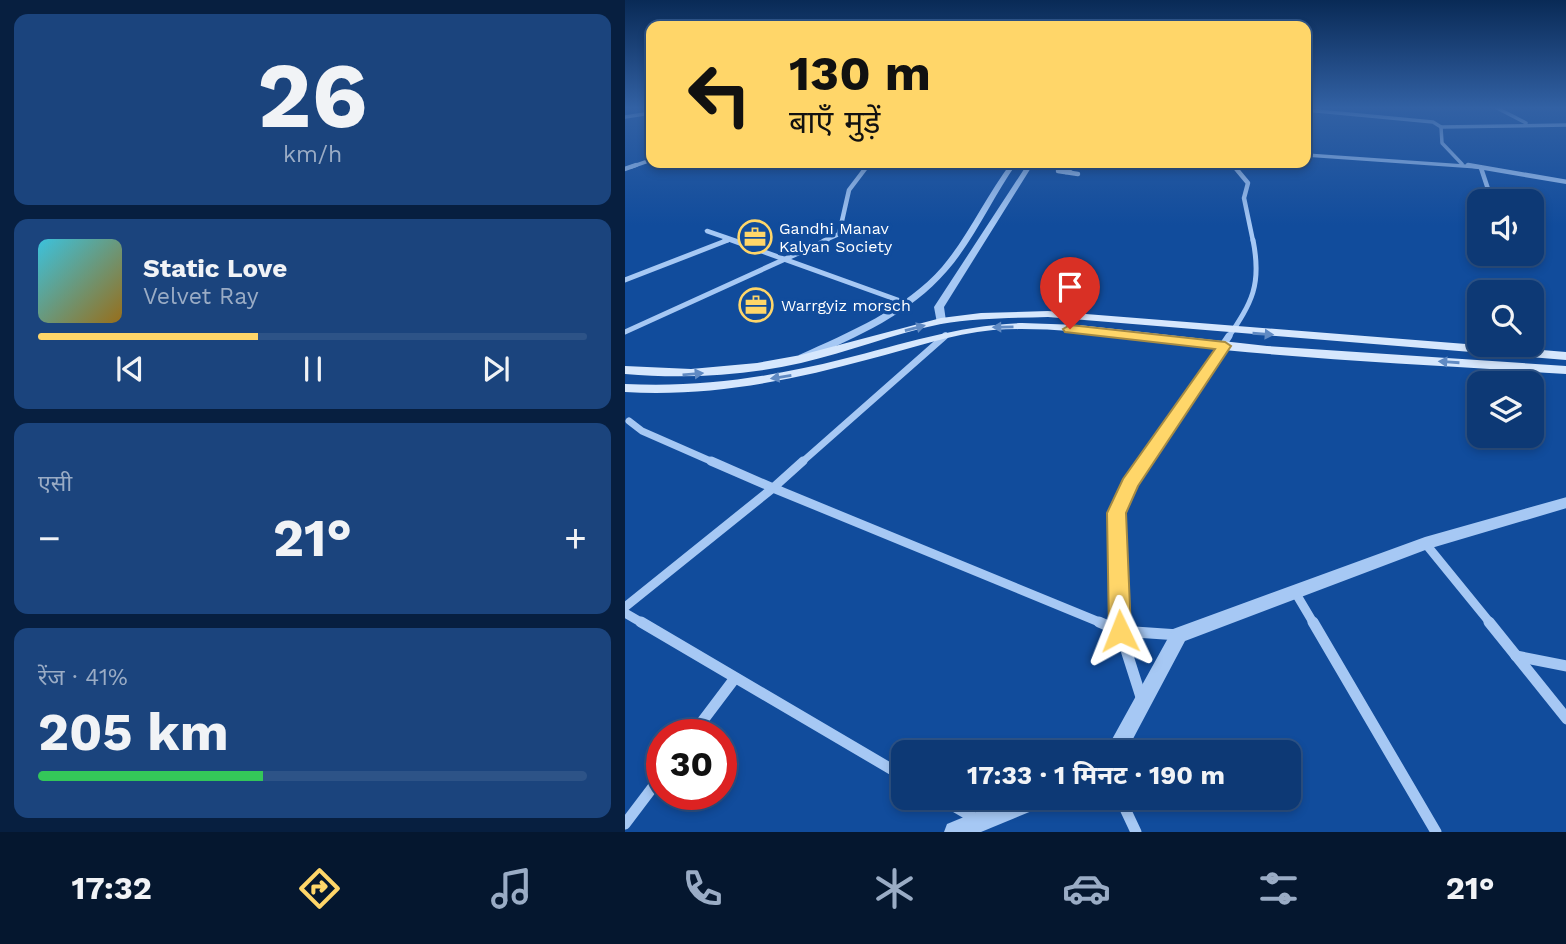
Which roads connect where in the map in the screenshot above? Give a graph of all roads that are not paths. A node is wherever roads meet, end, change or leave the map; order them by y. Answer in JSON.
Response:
{"nodes":[{"id":1,"x":1446,"y":147,"type":"edge"},
{"id":2,"x":1311,"y":155,"type":"edge"},
{"id":3,"x":646,"y":162,"type":"edge"},
{"id":4,"x":1462,"y":164,"type":"junction"},
{"id":5,"x":866,"y":168,"type":"edge"},
{"id":6,"x":1011,"y":168,"type":"edge"},
{"id":7,"x":1028,"y":168,"type":"edge"},
{"id":8,"x":1072,"y":168,"type":"edge"},
{"id":9,"x":1239,"y":168,"type":"edge"},
{"id":10,"x":625,"y":169,"type":"edge"},
{"id":11,"x":1481,"y":169,"type":"junction"},
{"id":12,"x":1058,"y":171,"type":"dead end"},
{"id":13,"x":1066,"y":172,"type":"junction"},
{"id":14,"x":1078,"y":174,"type":"dead end"},
{"id":15,"x":1566,"y":182,"type":"edge"},
{"id":16,"x":1488,"y":189,"type":"edge"},
{"id":17,"x":707,"y":231,"type":"dead end"},
{"id":18,"x":729,"y":240,"type":"junction"},
{"id":19,"x":785,"y":259,"type":"junction"},
{"id":20,"x":625,"y":280,"type":"edge"},
{"id":21,"x":906,"y":303,"type":"junction"},
{"id":22,"x":941,"y":321,"type":"junction"},
{"id":23,"x":1234,"y":331,"type":"junction"},
{"id":24,"x":625,"y":332,"type":"edge"},
{"id":25,"x":946,"y":335,"type":"junction"},
{"id":26,"x":1225,"y":346,"type":"junction"},
{"id":27,"x":1566,"y":356,"type":"edge"},
{"id":28,"x":799,"y":359,"type":"junction"},
{"id":29,"x":625,"y":370,"type":"edge"},
{"id":30,"x":1566,"y":370,"type":"edge"},
{"id":31,"x":625,"y":388,"type":"edge"},
{"id":32,"x":629,"y":421,"type":"dead end"},
{"id":33,"x":773,"y":488,"type":"junction"},
{"id":34,"x":1566,"y":502,"type":"edge"},
{"id":35,"x":1425,"y":543,"type":"junction"},
{"id":36,"x":1294,"y":592,"type":"junction"},
{"id":37,"x":625,"y":607,"type":"edge"},
{"id":38,"x":625,"y":613,"type":"edge"},
{"id":39,"x":1120,"y":631,"type":"junction"},
{"id":40,"x":1180,"y":635,"type":"junction"},
{"id":41,"x":1515,"y":656,"type":"junction"},
{"id":42,"x":1566,"y":666,"type":"edge"},
{"id":43,"x":735,"y":678,"type":"junction"},
{"id":44,"x":1142,"y":702,"type":"junction"},
{"id":45,"x":704,"y":719,"type":"edge"},
{"id":46,"x":1566,"y":719,"type":"edge"},
{"id":47,"x":1121,"y":740,"type":"edge"},
{"id":48,"x":891,"y":769,"type":"edge"},
{"id":49,"x":646,"y":796,"type":"edge"},
{"id":50,"x":961,"y":810,"type":"edge"},
{"id":51,"x":1007,"y":810,"type":"edge"},
{"id":52,"x":1126,"y":810,"type":"edge"},
{"id":53,"x":980,"y":821,"type":"junction"},
{"id":54,"x":625,"y":824,"type":"edge"},
{"id":55,"x":955,"y":832,"type":"edge"},
{"id":56,"x":1136,"y":832,"type":"edge"},
{"id":57,"x":1436,"y":832,"type":"edge"}],
"edges":[{"from":1,"to":4,"type":"street"},
{"from":2,"to":4,"type":"street"},
{"from":3,"to":10,"type":"street"},
{"from":4,"to":11,"type":"street"},
{"from":5,"to":19,"type":"street"},
{"from":6,"to":21,"type":"street"},
{"from":7,"to":22,"type":"street"},
{"from":8,"to":13,"type":"street"},
{"from":9,"to":23,"type":"street"},
{"from":11,"to":15,"type":"street"},
{"from":11,"to":16,"type":"street"},
{"from":12,"to":13,"type":"street"},
{"from":13,"to":14,"type":"street"},
{"from":17,"to":18,"type":"street"},
{"from":18,"to":19,"type":"street"},
{"from":18,"to":20,"type":"street"},
{"from":19,"to":21,"type":"street"},
{"from":19,"to":24,"type":"street"},
{"from":21,"to":28,"type":"street"},
{"from":22,"to":23,"type":"main road"},
{"from":28,"to":22,"type":"main road","one_way":true},
{"from":23,"to":26,"type":"street"},
{"from":23,"to":27,"type":"main road","one_way":true},
{"from":26,"to":25,"type":"main road","one_way":true},
{"from":25,"to":31,"type":"main road","one_way":true},
{"from":25,"to":33,"type":"street"},
{"from":30,"to":26,"type":"main road","one_way":true},
{"from":26,"to":39,"type":"street"},
{"from":29,"to":28,"type":"main road","one_way":true},
{"from":32,"to":33,"type":"street"},
{"from":33,"to":37,"type":"street"},
{"from":33,"to":39,"type":"street"},
{"from":34,"to":35,"type":"street"},
{"from":35,"to":36,"type":"street"},
{"from":35,"to":41,"type":"street"},
{"from":36,"to":40,"type":"street"},
{"from":36,"to":57,"type":"street"},
{"from":38,"to":43,"type":"street"},
{"from":39,"to":40,"type":"street"},
{"from":39,"to":44,"type":"street"},
{"from":40,"to":44,"type":"street"},
{"from":41,"to":42,"type":"street"},
{"from":41,"to":46,"type":"street"},
{"from":43,"to":45,"type":"street"},
{"from":43,"to":48,"type":"street"},
{"from":44,"to":47,"type":"street"},
{"from":49,"to":54,"type":"street"},
{"from":50,"to":53,"type":"street"},
{"from":51,"to":53,"type":"street"},
{"from":52,"to":56,"type":"street"},
{"from":53,"to":55,"type":"street"}]}
